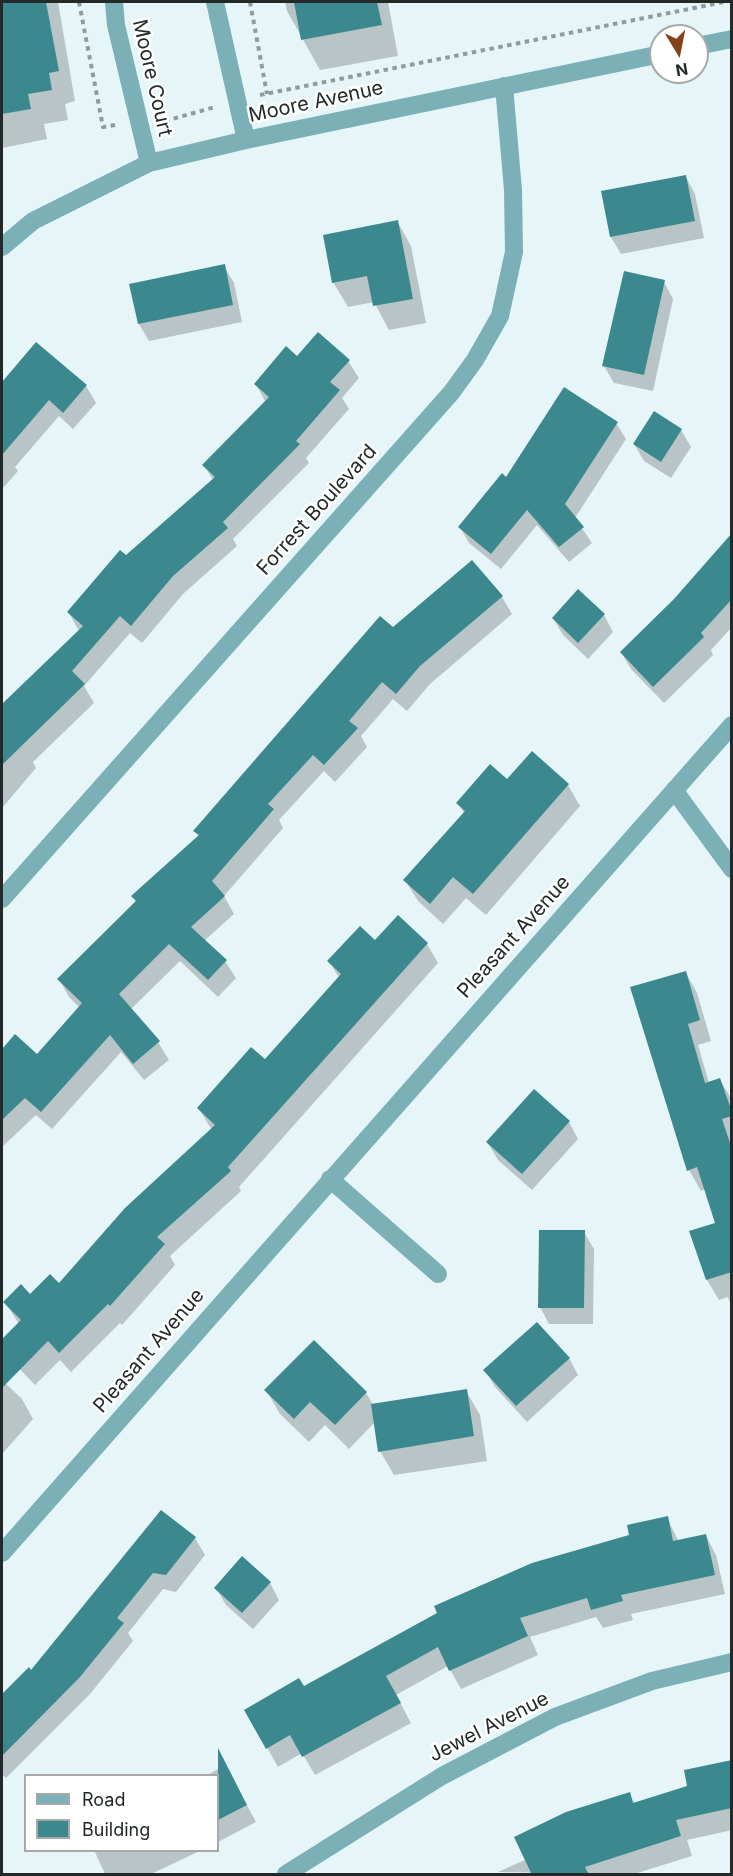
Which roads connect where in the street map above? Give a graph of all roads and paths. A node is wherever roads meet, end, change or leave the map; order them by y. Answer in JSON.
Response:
{"nodes":[{"id":1,"x":114,"y":2,"type":"edge"},
{"id":2,"x":214,"y":2,"type":"edge"},
{"id":3,"x":250,"y":2,"type":"edge"},
{"id":4,"x":724,"y":2,"type":"edge"},
{"id":5,"x":732,"y":39,"type":"edge"},
{"id":6,"x":709,"y":44,"type":"edge"},
{"id":7,"x":649,"y":56,"type":"edge"},
{"id":8,"x":504,"y":86,"type":"junction"},
{"id":9,"x":246,"y":140,"type":"junction"},
{"id":10,"x":149,"y":163,"type":"junction"},
{"id":11,"x":2,"y":247,"type":"edge"},
{"id":12,"x":732,"y":725,"type":"edge"},
{"id":13,"x":674,"y":790,"type":"junction"},
{"id":14,"x":732,"y":868,"type":"edge"},
{"id":15,"x":2,"y":899,"type":"edge"},
{"id":16,"x":330,"y":1179,"type":"junction"},
{"id":17,"x":438,"y":1274,"type":"dead end"},
{"id":18,"x":2,"y":1553,"type":"edge"},
{"id":19,"x":732,"y":1662,"type":"edge"},
{"id":20,"x":286,"y":1875,"type":"edge"}],
"edges":[{"from":1,"to":10,"type":"street","name":"Moore Court"},
{"from":2,"to":9,"type":"street"},
{"from":3,"to":4,"type":"path"},
{"from":5,"to":6,"type":"street"},
{"from":7,"to":8,"type":"street","name":"Moore Avenue"},
{"from":8,"to":9,"type":"street","name":"Moore Avenue"},
{"from":8,"to":15,"type":"street","name":"Forrest Boulevard"},
{"from":9,"to":10,"type":"street","name":"Moore Avenue"},
{"from":10,"to":11,"type":"street","name":"Moore Avenue"},
{"from":12,"to":13,"type":"street","name":"Pleasant Avenue"},
{"from":13,"to":14,"type":"street"},
{"from":13,"to":16,"type":"street","name":"Pleasant Avenue"},
{"from":16,"to":17,"type":"street"},
{"from":16,"to":18,"type":"street","name":"Pleasant Avenue"},
{"from":19,"to":20,"type":"street","name":"Jewel Avenue"}]}
